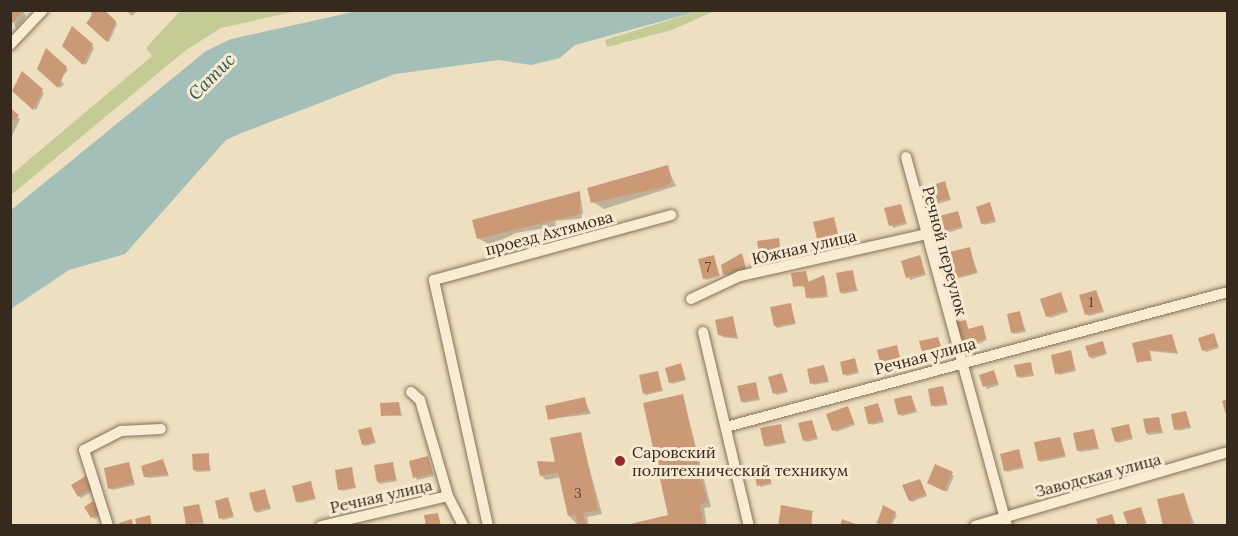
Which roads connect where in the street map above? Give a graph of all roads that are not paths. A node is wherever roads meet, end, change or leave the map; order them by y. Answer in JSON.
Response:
{"nodes":[{"id":1,"x":43,"y":10,"type":"edge"},
{"id":2,"x":10,"y":45,"type":"edge"},
{"id":3,"x":906,"y":157,"type":"dead end"},
{"id":4,"x":671,"y":215,"type":"dead end"},
{"id":5,"x":926,"y":234,"type":"junction"},
{"id":6,"x":1227,"y":292,"type":"edge"},
{"id":7,"x":691,"y":299,"type":"dead end"},
{"id":8,"x":703,"y":332,"type":"dead end"},
{"id":9,"x":958,"y":363,"type":"junction"},
{"id":10,"x":411,"y":392,"type":"dead end"},
{"id":11,"x":726,"y":427,"type":"junction"},
{"id":12,"x":160,"y":429,"type":"dead end"},
{"id":13,"x":1227,"y":452,"type":"edge"},
{"id":14,"x":448,"y":496,"type":"junction"},
{"id":15,"x":1005,"y":520,"type":"edge"},
{"id":16,"x":108,"y":525,"type":"edge"},
{"id":17,"x":321,"y":525,"type":"edge"},
{"id":18,"x":463,"y":525,"type":"edge"},
{"id":19,"x":488,"y":525,"type":"edge"},
{"id":20,"x":749,"y":525,"type":"edge"},
{"id":21,"x":975,"y":525,"type":"edge"}],
"edges":[{"from":1,"to":2,"type":"street"},
{"from":3,"to":5,"type":"street","name":"Речной переулок"},
{"from":4,"to":19,"type":"street","name":"проезд Ахтямова"},
{"from":5,"to":7,"type":"street","name":"Южная улица"},
{"from":5,"to":9,"type":"street","name":"Речной переулок"},
{"from":6,"to":9,"type":"street","name":"Речная улица"},
{"from":8,"to":11,"type":"street"},
{"from":9,"to":11,"type":"street","name":"Речная улица"},
{"from":9,"to":15,"type":"street","name":"Речной переулок"},
{"from":10,"to":14,"type":"street"},
{"from":11,"to":20,"type":"street"},
{"from":12,"to":16,"type":"street"},
{"from":13,"to":15,"type":"street","name":"Заводская улица"},
{"from":14,"to":17,"type":"street","name":"Речная улица"},
{"from":14,"to":18,"type":"street"},
{"from":15,"to":21,"type":"street","name":"Заводская улица"}]}
